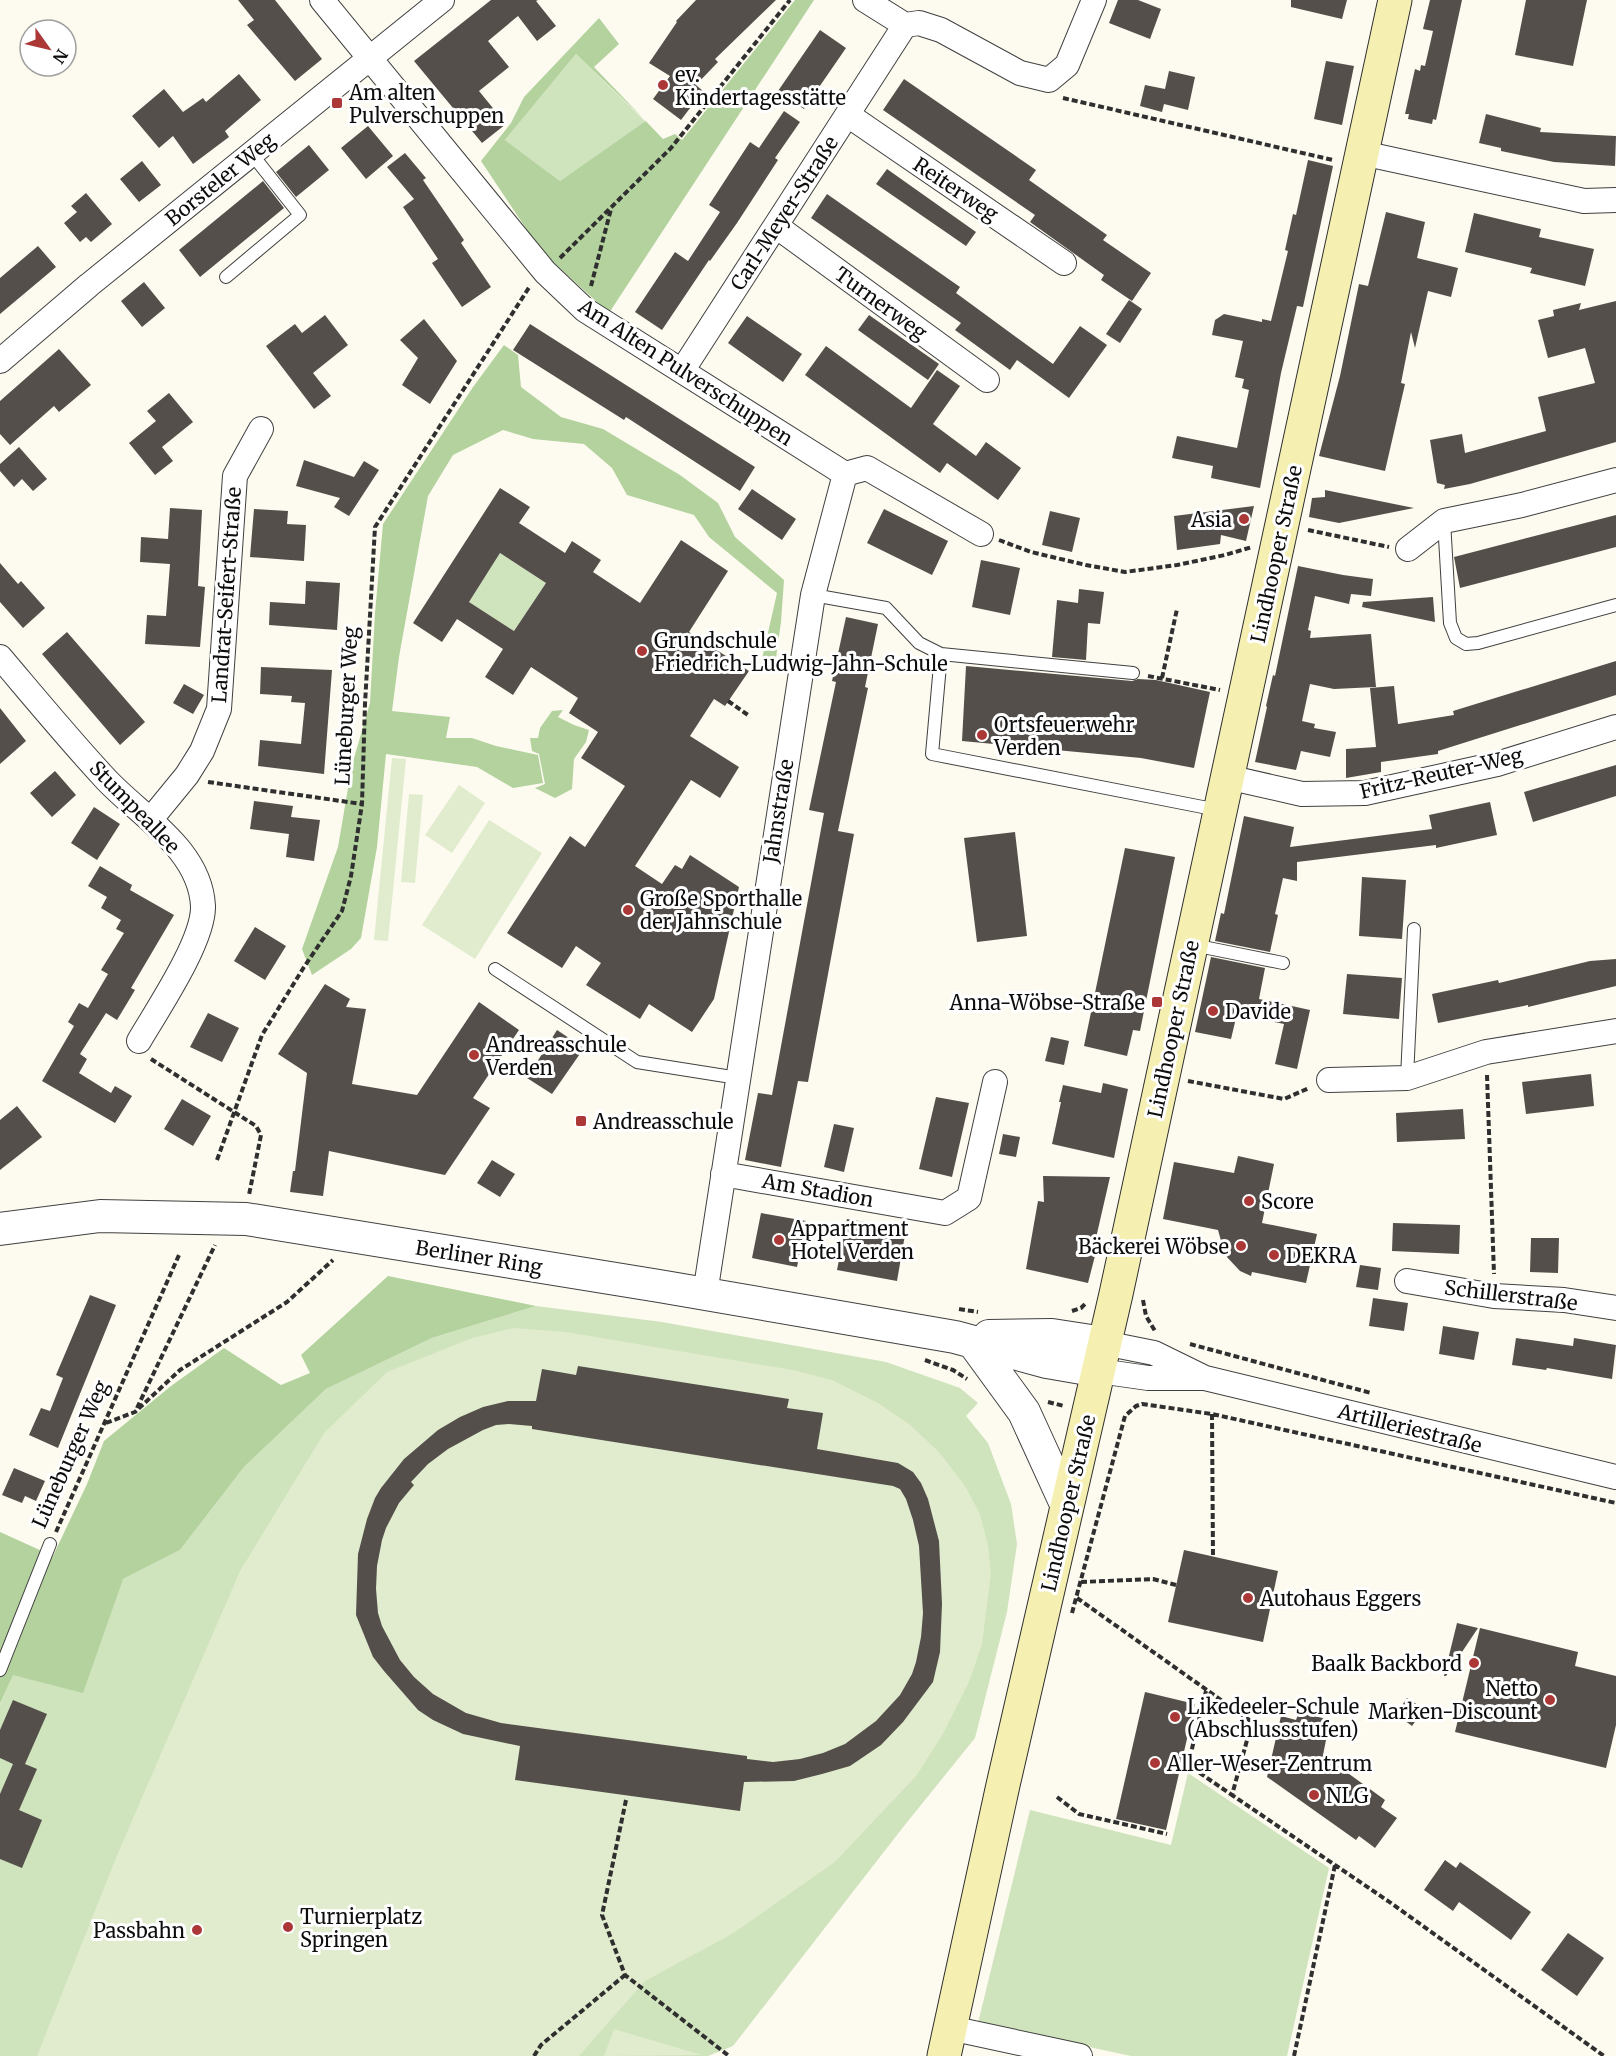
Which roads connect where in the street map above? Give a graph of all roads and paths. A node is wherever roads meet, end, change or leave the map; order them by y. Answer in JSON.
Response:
{"nodes":[{"id":1,"x":322,"y":0,"type":"edge"},
{"id":2,"x":442,"y":0,"type":"edge"},
{"id":3,"x":790,"y":0,"type":"edge"},
{"id":4,"x":865,"y":0,"type":"edge"},
{"id":5,"x":1094,"y":0,"type":"edge"},
{"id":6,"x":1395,"y":0,"type":"edge"},
{"id":7,"x":905,"y":26,"type":"junction"},
{"id":8,"x":369,"y":58,"type":"junction"},
{"id":9,"x":1049,"y":80,"type":"junction"},
{"id":10,"x":848,"y":115,"type":"junction"},
{"id":11,"x":251,"y":153,"type":"junction"},
{"id":12,"x":1352,"y":157,"type":"junction"},
{"id":13,"x":1616,"y":200,"type":"edge"},
{"id":14,"x":611,"y":209,"type":"junction"},
{"id":15,"x":776,"y":226,"type":"junction"},
{"id":16,"x":1064,"y":263,"type":"dead end"},
{"id":17,"x":545,"y":272,"type":"junction"},
{"id":18,"x":226,"y":277,"type":"dead end"},
{"id":19,"x":585,"y":310,"type":"junction"},
{"id":20,"x":0,"y":361,"type":"edge"},
{"id":21,"x":682,"y":370,"type":"junction"},
{"id":22,"x":987,"y":380,"type":"dead end"},
{"id":23,"x":261,"y":429,"type":"dead end"},
{"id":24,"x":845,"y":474,"type":"junction"},
{"id":25,"x":1616,"y":480,"type":"edge"},
{"id":26,"x":1444,"y":521,"type":"junction"},
{"id":27,"x":1306,"y":530,"type":"dead end"},
{"id":28,"x":981,"y":534,"type":"joint"},
{"id":29,"x":1258,"y":545,"type":"dead end"},
{"id":30,"x":1408,"y":549,"type":"joint"},
{"id":31,"x":813,"y":595,"type":"junction"},
{"id":32,"x":1616,"y":604,"type":"edge"},
{"id":33,"x":1177,"y":609,"type":"dead end"},
{"id":34,"x":941,"y":654,"type":"junction"},
{"id":35,"x":0,"y":657,"type":"edge"},
{"id":36,"x":1133,"y":673,"type":"joint"},
{"id":37,"x":1162,"y":678,"type":"junction"},
{"id":38,"x":1226,"y":692,"type":"dead end"},
{"id":39,"x":728,"y":701,"type":"dead end"},
{"id":40,"x":748,"y":715,"type":"dead end"},
{"id":41,"x":1616,"y":727,"type":"edge"},
{"id":42,"x":187,"y":775,"type":"junction"},
{"id":43,"x":1227,"y":777,"type":"junction"},
{"id":44,"x":362,"y":804,"type":"junction"},
{"id":45,"x":1220,"y":811,"type":"junction"},
{"id":46,"x":152,"y":819,"type":"junction"},
{"id":47,"x":1414,"y":929,"type":"dead end"},
{"id":48,"x":1191,"y":945,"type":"junction"},
{"id":49,"x":1283,"y":963,"type":"dead end"},
{"id":50,"x":495,"y":969,"type":"dead end"},
{"id":51,"x":1616,"y":1031,"type":"edge"},
{"id":52,"x":139,"y":1041,"type":"joint"},
{"id":53,"x":1486,"y":1052,"type":"junction"},
{"id":54,"x":1162,"y":1077,"type":"junction"},
{"id":55,"x":738,"y":1078,"type":"junction"},
{"id":56,"x":1407,"y":1078,"type":"junction"},
{"id":57,"x":1329,"y":1080,"type":"joint"},
{"id":58,"x":995,"y":1083,"type":"dead end"},
{"id":59,"x":236,"y":1112,"type":"junction"},
{"id":60,"x":218,"y":1160,"type":"dead end"},
{"id":61,"x":723,"y":1174,"type":"junction"},
{"id":62,"x":249,"y":1199,"type":"dead end"},
{"id":63,"x":0,"y":1229,"type":"edge"},
{"id":64,"x":204,"y":1242,"type":"dead end"},
{"id":65,"x":327,"y":1254,"type":"dead end"},
{"id":66,"x":179,"y":1255,"type":"dead end"},
{"id":67,"x":1407,"y":1281,"type":"dead end"},
{"id":68,"x":705,"y":1294,"type":"junction"},
{"id":69,"x":1494,"y":1296,"type":"junction"},
{"id":70,"x":1143,"y":1300,"type":"dead end"},
{"id":71,"x":1088,"y":1301,"type":"dead end"},
{"id":72,"x":1616,"y":1308,"type":"edge"},
{"id":73,"x":1069,"y":1312,"type":"dead end"},
{"id":74,"x":1158,"y":1335,"type":"dead end"},
{"id":75,"x":964,"y":1340,"type":"junction"},
{"id":76,"x":1181,"y":1341,"type":"dead end"},
{"id":77,"x":1101,"y":1357,"type":"junction"},
{"id":78,"x":921,"y":1359,"type":"dead end"},
{"id":79,"x":972,"y":1382,"type":"dead end"},
{"id":80,"x":1374,"y":1394,"type":"dead end"},
{"id":81,"x":1042,"y":1400,"type":"dead end"},
{"id":82,"x":1071,"y":1407,"type":"dead end"},
{"id":83,"x":135,"y":1412,"type":"junction"},
{"id":84,"x":1212,"y":1414,"type":"junction"},
{"id":85,"x":1124,"y":1420,"type":"dead end"},
{"id":86,"x":106,"y":1423,"type":"junction"},
{"id":87,"x":1616,"y":1477,"type":"edge"},
{"id":88,"x":1616,"y":1503,"type":"edge"},
{"id":89,"x":1066,"y":1504,"type":"junction"},
{"id":90,"x":50,"y":1544,"type":"joint"},
{"id":91,"x":1213,"y":1557,"type":"dead end"},
{"id":92,"x":1081,"y":1582,"type":"dead end"},
{"id":93,"x":1176,"y":1585,"type":"dead end"},
{"id":94,"x":1077,"y":1598,"type":"dead end"},
{"id":95,"x":0,"y":1670,"type":"edge"},
{"id":96,"x":1206,"y":1691,"type":"junction"},
{"id":97,"x":1232,"y":1795,"type":"junction"},
{"id":98,"x":1057,"y":1797,"type":"dead end"},
{"id":99,"x":626,"y":1800,"type":"dead end"},
{"id":100,"x":1167,"y":1833,"type":"dead end"},
{"id":101,"x":1335,"y":1865,"type":"junction"},
{"id":102,"x":625,"y":1975,"type":"junction"},
{"id":103,"x":947,"y":2042,"type":"edge"},
{"id":104,"x":534,"y":2056,"type":"edge"},
{"id":105,"x":729,"y":2056,"type":"edge"},
{"id":106,"x":1080,"y":2056,"type":"edge"},
{"id":107,"x":1294,"y":2056,"type":"edge"},
{"id":108,"x":1604,"y":2056,"type":"edge"}],
"edges":[{"from":1,"to":8,"type":"street","name":"Am Alten Pulverschuppen"},
{"from":2,"to":8,"type":"street","name":"Borsteler Weg"},
{"from":3,"to":14,"type":"path","name":"Lüneburger Weg"},
{"from":4,"to":7,"type":"street"},
{"from":5,"to":9,"type":"street"},
{"from":6,"to":12,"type":"main road","name":"Lindhooper Straße"},
{"from":7,"to":9,"type":"street"},
{"from":7,"to":10,"type":"street","name":"Carl-Meyer-Straße"},
{"from":8,"to":11,"type":"street","name":"Borsteler Weg"},
{"from":8,"to":17,"type":"street","name":"Am Alten Pulverschuppen"},
{"from":9,"to":12,"type":"path"},
{"from":10,"to":15,"type":"street","name":"Carl-Meyer-Straße"},
{"from":10,"to":16,"type":"street","name":"Reiterweg"},
{"from":11,"to":18,"type":"lane"},
{"from":11,"to":20,"type":"street","name":"Borsteler Weg"},
{"from":12,"to":13,"type":"street"},
{"from":12,"to":43,"type":"main road","name":"Lindhooper Straße"},
{"from":14,"to":17,"type":"path","name":"Lüneburger Weg"},
{"from":14,"to":19,"type":"path"},
{"from":15,"to":21,"type":"street","name":"Carl-Meyer-Straße"},
{"from":15,"to":22,"type":"street","name":"Turnerweg"},
{"from":17,"to":19,"type":"street","name":"Am Alten Pulverschuppen"},
{"from":17,"to":44,"type":"path","name":"Lüneburger Weg"},
{"from":19,"to":21,"type":"street","name":"Am Alten Pulverschuppen"},
{"from":21,"to":24,"type":"street","name":"Am Alten Pulverschuppen"},
{"from":23,"to":42,"type":"street","name":"Landrat-Seifert-Straße"},
{"from":24,"to":28,"type":"street"},
{"from":24,"to":31,"type":"street","name":"Jahnstraße"},
{"from":25,"to":26,"type":"street"},
{"from":26,"to":30,"type":"street"},
{"from":26,"to":32,"type":"lane"},
{"from":27,"to":30,"type":"path"},
{"from":28,"to":29,"type":"path"},
{"from":31,"to":34,"type":"lane"},
{"from":31,"to":55,"type":"street","name":"Jahnstraße"},
{"from":33,"to":37,"type":"path"},
{"from":34,"to":36,"type":"lane"},
{"from":34,"to":45,"type":"lane"},
{"from":35,"to":46,"type":"street","name":"Stumpeallee"},
{"from":36,"to":37,"type":"path"},
{"from":37,"to":38,"type":"path"},
{"from":39,"to":40,"type":"path"},
{"from":41,"to":43,"type":"street","name":"Fritz-Reuter-Weg"},
{"from":42,"to":44,"type":"path"},
{"from":42,"to":46,"type":"street","name":"Landrat-Seifert-Straße"},
{"from":43,"to":45,"type":"main road","name":"Lindhooper Straße"},
{"from":44,"to":59,"type":"path","name":"Lüneburger Weg"},
{"from":45,"to":48,"type":"main road","name":"Lindhooper Straße"},
{"from":46,"to":52,"type":"street","name":"Stumpeallee"},
{"from":47,"to":56,"type":"lane"},
{"from":48,"to":49,"type":"lane"},
{"from":48,"to":54,"type":"main road","name":"Lindhooper Straße"},
{"from":50,"to":55,"type":"lane"},
{"from":51,"to":53,"type":"street"},
{"from":52,"to":59,"type":"path"},
{"from":53,"to":56,"type":"street"},
{"from":53,"to":69,"type":"path"},
{"from":54,"to":57,"type":"path"},
{"from":54,"to":77,"type":"main road","name":"Lindhooper Straße"},
{"from":55,"to":61,"type":"street","name":"Jahnstraße"},
{"from":56,"to":57,"type":"street"},
{"from":58,"to":61,"type":"street","name":"Am Stadion"},
{"from":59,"to":60,"type":"path","name":"Lüneburger Weg"},
{"from":59,"to":62,"type":"path"},
{"from":61,"to":68,"type":"street","name":"Jahnstraße"},
{"from":63,"to":68,"type":"street","name":"Berliner Ring"},
{"from":64,"to":83,"type":"path"},
{"from":65,"to":83,"type":"path"},
{"from":66,"to":86,"type":"path","name":"Lüneburger Weg"},
{"from":67,"to":69,"type":"street","name":"Schillerstraße"},
{"from":68,"to":75,"type":"street","name":"Berliner Ring"},
{"from":69,"to":72,"type":"street","name":"Schillerstraße"},
{"from":70,"to":74,"type":"path"},
{"from":71,"to":73,"type":"path"},
{"from":75,"to":77,"type":"street","name":"Berliner Ring"},
{"from":75,"to":89,"type":"street"},
{"from":76,"to":80,"type":"path"},
{"from":77,"to":87,"type":"street","name":"Artilleriestraße"},
{"from":77,"to":89,"type":"main road","name":"Lindhooper Straße"},
{"from":78,"to":79,"type":"path"},
{"from":81,"to":82,"type":"path"},
{"from":83,"to":86,"type":"path"},
{"from":84,"to":85,"type":"path"},
{"from":84,"to":88,"type":"path"},
{"from":84,"to":91,"type":"path"},
{"from":86,"to":90,"type":"path","name":"Lüneburger Weg"},
{"from":89,"to":103,"type":"main road","name":"Lindhooper Straße"},
{"from":90,"to":95,"type":"lane","name":"Lüneburger Weg"},
{"from":92,"to":93,"type":"path"},
{"from":94,"to":96,"type":"path"},
{"from":96,"to":97,"type":"path"},
{"from":96,"to":97,"type":"path"},
{"from":97,"to":101,"type":"path"},
{"from":98,"to":100,"type":"path"},
{"from":99,"to":102,"type":"path"},
{"from":101,"to":107,"type":"path"},
{"from":101,"to":108,"type":"path"},
{"from":102,"to":104,"type":"path"},
{"from":102,"to":105,"type":"path"},
{"from":103,"to":106,"type":"street"}]}
